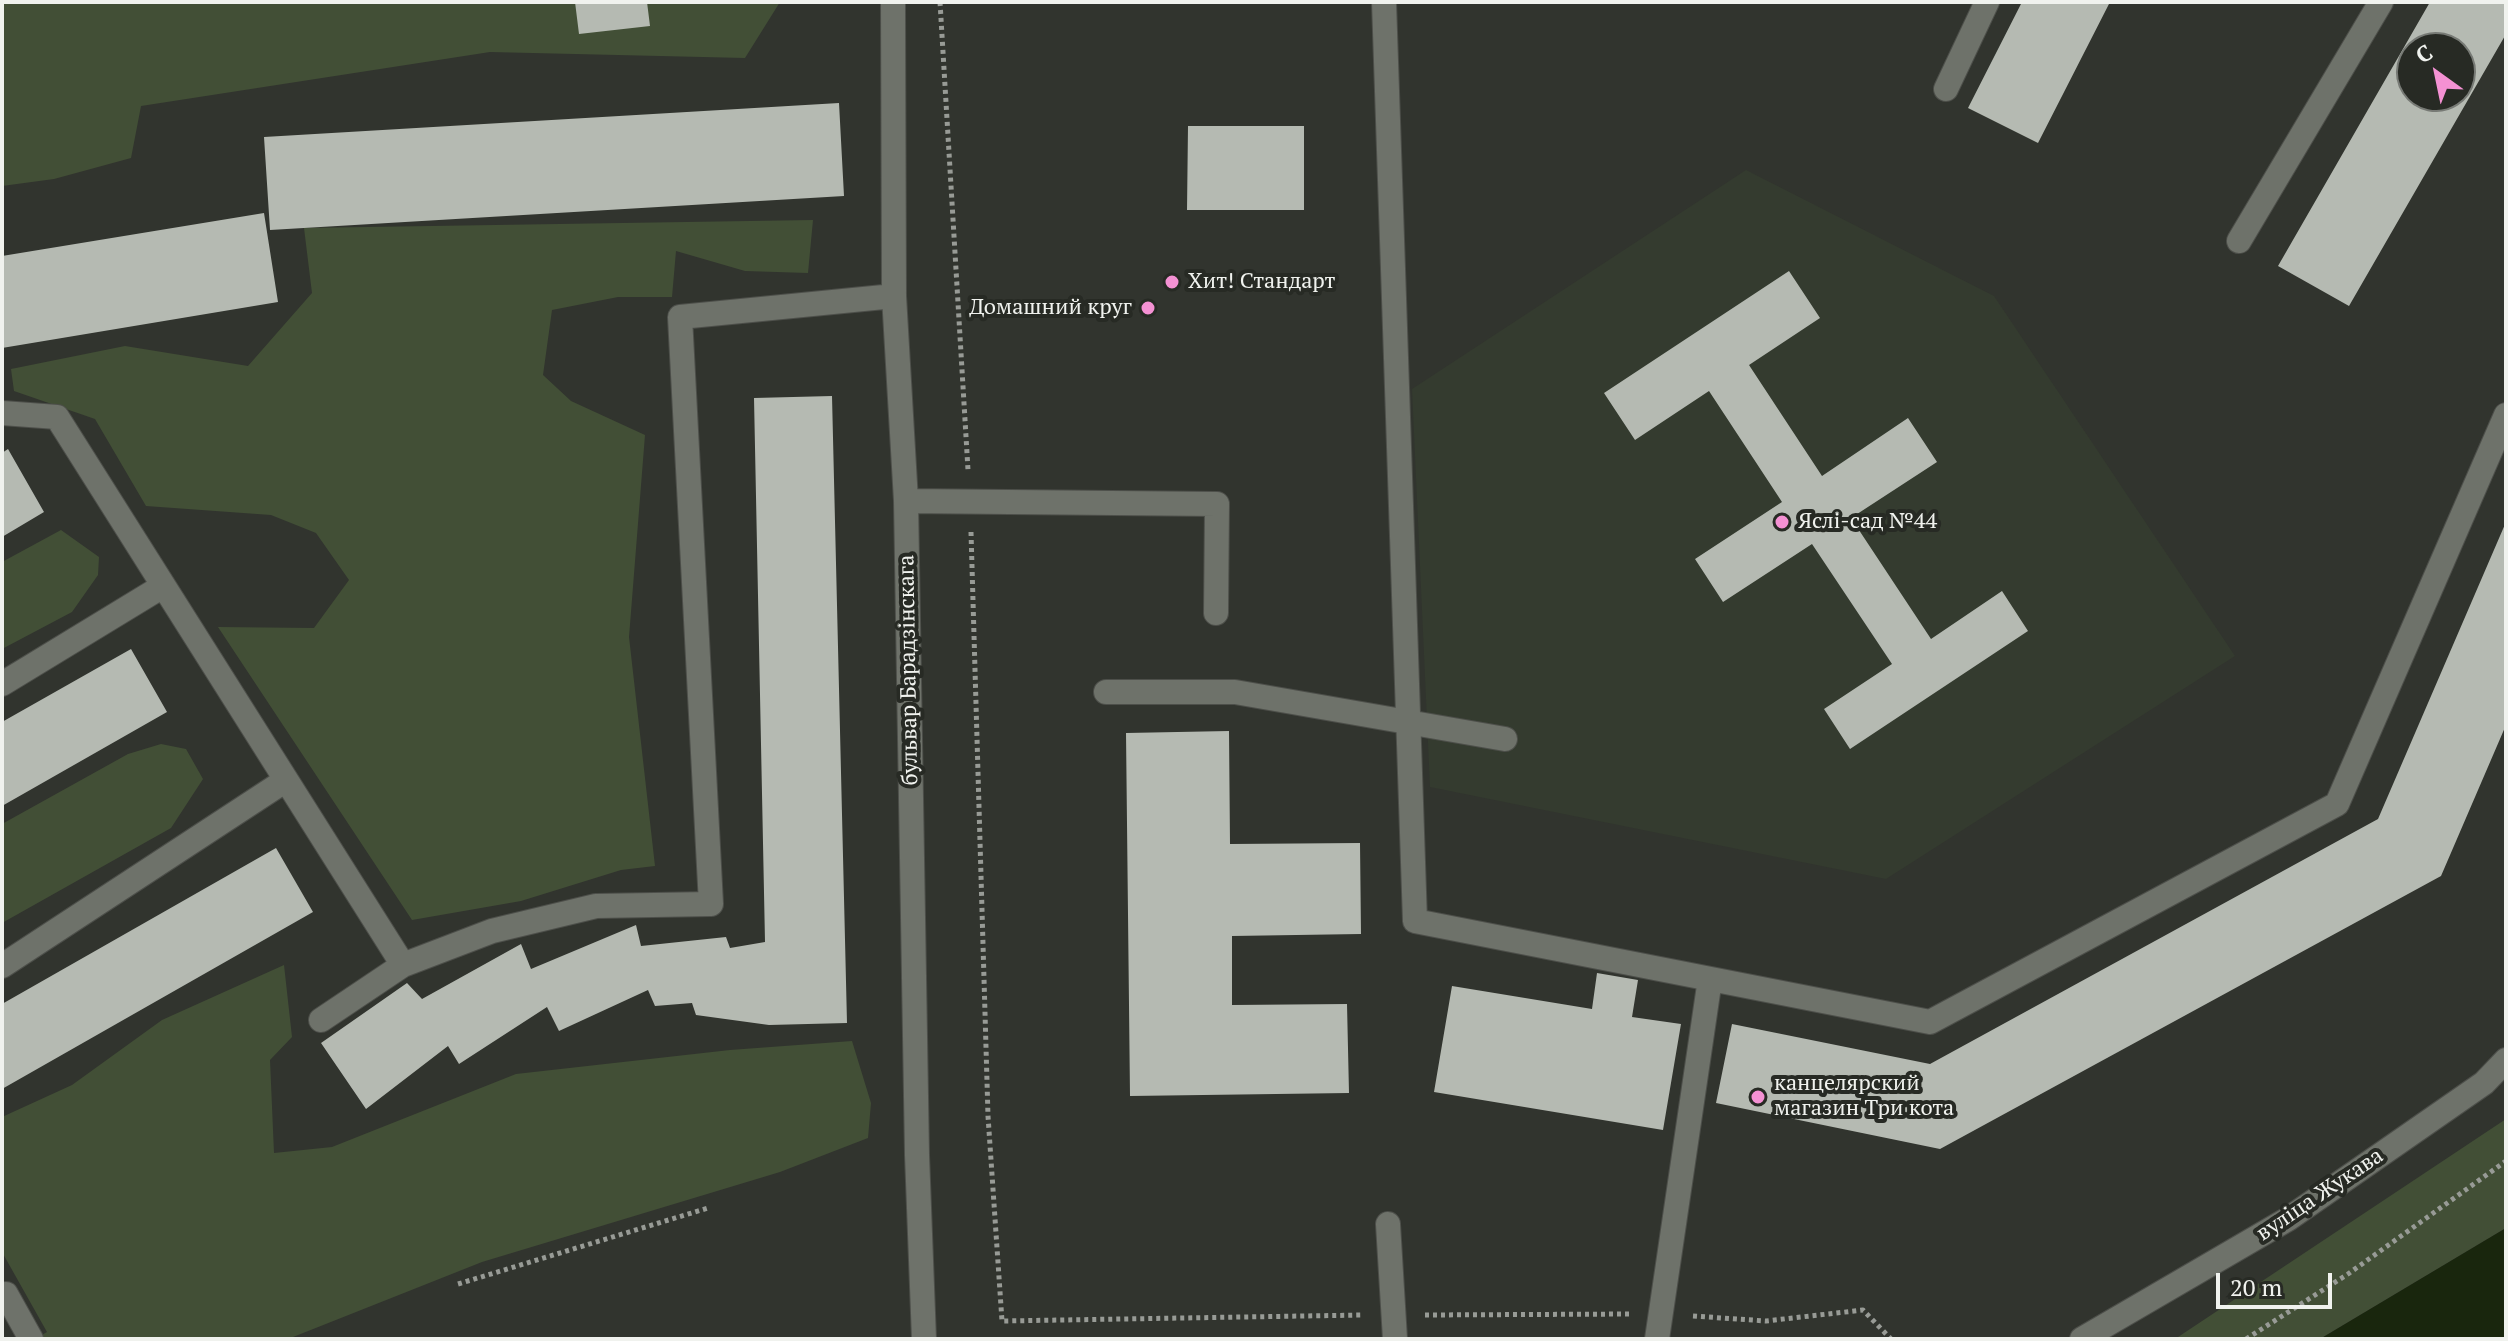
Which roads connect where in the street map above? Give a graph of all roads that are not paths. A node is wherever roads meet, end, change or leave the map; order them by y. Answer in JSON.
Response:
{"nodes":[{"id":1,"x":893,"y":2,"type":"edge"},
{"id":2,"x":1384,"y":2,"type":"edge"},
{"id":3,"x":1987,"y":2,"type":"edge"},
{"id":4,"x":2381,"y":2,"type":"edge"},
{"id":5,"x":1946,"y":89,"type":"dead end"},
{"id":6,"x":2239,"y":241,"type":"dead end"},
{"id":7,"x":894,"y":296,"type":"junction"},
{"id":8,"x":2,"y":413,"type":"edge"},
{"id":9,"x":2506,"y":415,"type":"edge"},
{"id":10,"x":906,"y":501,"type":"junction"},
{"id":11,"x":163,"y":586,"type":"junction"},
{"id":12,"x":1216,"y":613,"type":"dead end"},
{"id":13,"x":2,"y":684,"type":"edge"},
{"id":14,"x":1106,"y":692,"type":"dead end"},
{"id":15,"x":1408,"y":721,"type":"junction"},
{"id":16,"x":1505,"y":739,"type":"dead end"},
{"id":17,"x":286,"y":780,"type":"junction"},
{"id":18,"x":403,"y":965,"type":"junction"},
{"id":19,"x":2,"y":966,"type":"edge"},
{"id":20,"x":1710,"y":979,"type":"junction"},
{"id":21,"x":321,"y":1020,"type":"dead end"},
{"id":22,"x":2506,"y":1060,"type":"edge"},
{"id":23,"x":1388,"y":1224,"type":"dead end"},
{"id":24,"x":2,"y":1296,"type":"edge"},
{"id":25,"x":1394,"y":1327,"type":"edge"},
{"id":26,"x":31,"y":1339,"type":"edge"},
{"id":27,"x":924,"y":1339,"type":"edge"},
{"id":28,"x":1657,"y":1339,"type":"edge"},
{"id":29,"x":2082,"y":1339,"type":"edge"}],
"edges":[{"from":1,"to":7,"type":"street","name":"бульвар Барадзінскага"},
{"from":2,"to":15,"type":"street"},
{"from":3,"to":5,"type":"street"},
{"from":4,"to":6,"type":"street"},
{"from":7,"to":10,"type":"street","name":"бульвар Барадзінскага"},
{"from":7,"to":18,"type":"street"},
{"from":8,"to":11,"type":"street"},
{"from":9,"to":20,"type":"street"},
{"from":10,"to":12,"type":"street"},
{"from":10,"to":27,"type":"street","name":"бульвар Барадзінскага"},
{"from":11,"to":13,"type":"street"},
{"from":11,"to":17,"type":"street"},
{"from":14,"to":15,"type":"street"},
{"from":15,"to":16,"type":"street"},
{"from":15,"to":20,"type":"street"},
{"from":17,"to":18,"type":"street"},
{"from":17,"to":19,"type":"street"},
{"from":18,"to":21,"type":"street"},
{"from":20,"to":28,"type":"street"},
{"from":22,"to":29,"type":"street","name":"вуліца Жукава"},
{"from":23,"to":25,"type":"street"},
{"from":24,"to":26,"type":"street"}]}
